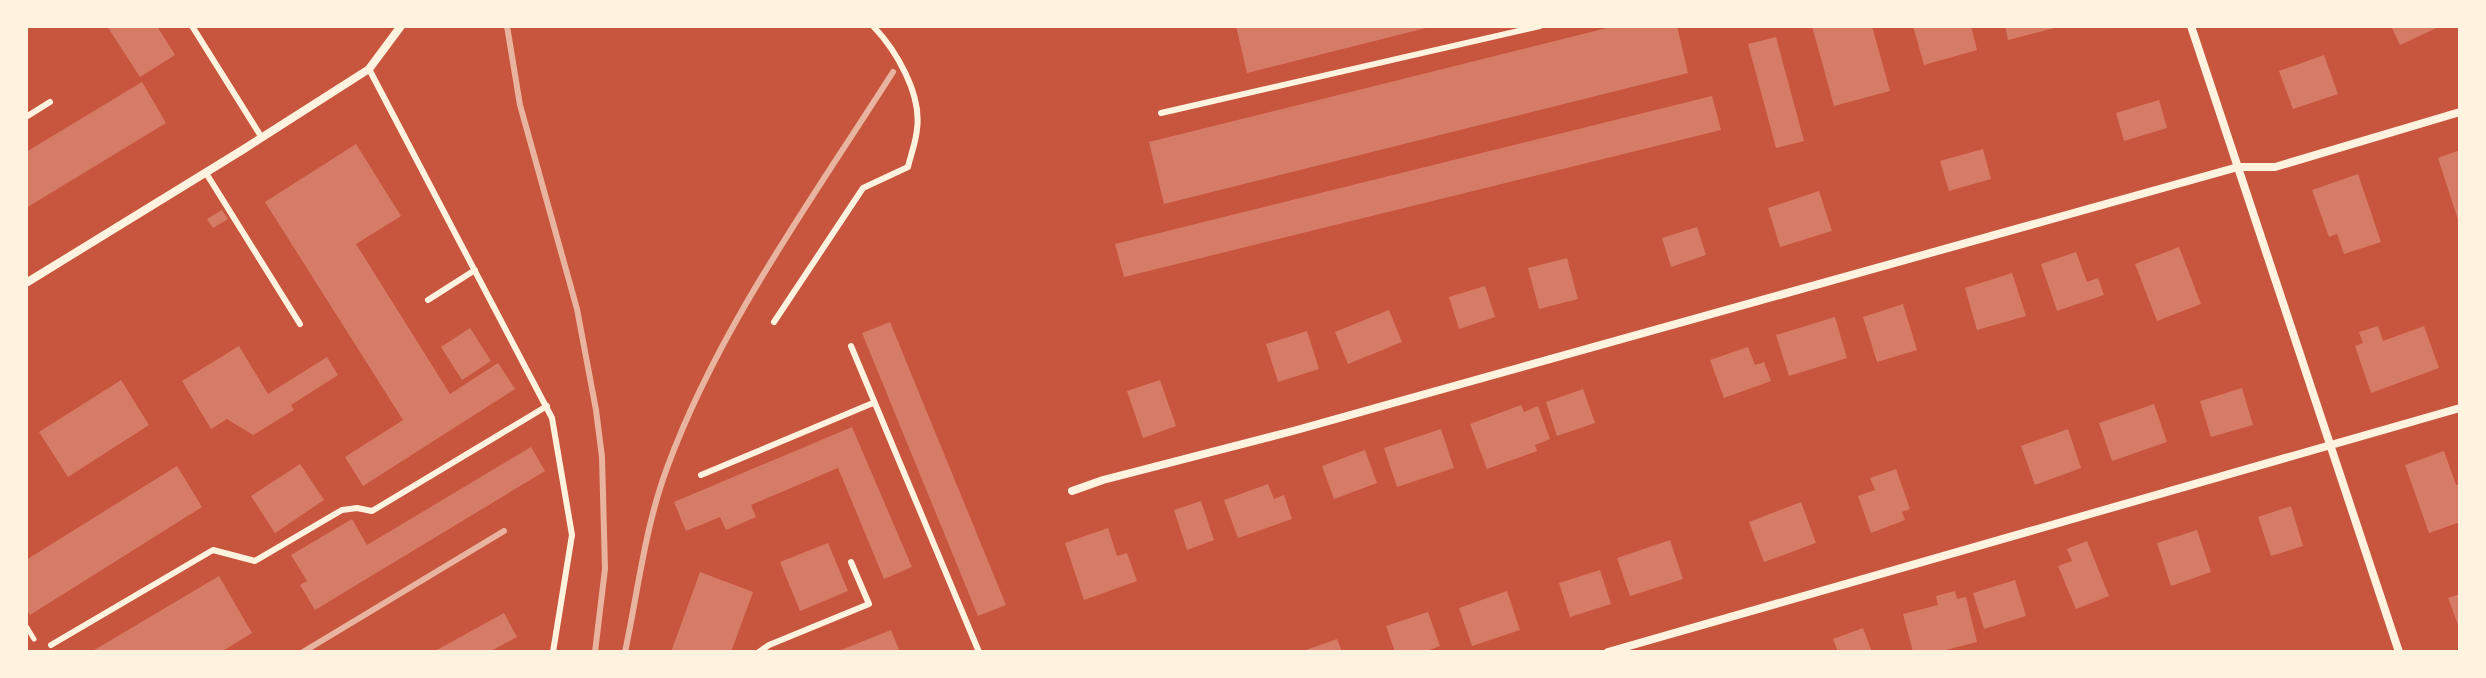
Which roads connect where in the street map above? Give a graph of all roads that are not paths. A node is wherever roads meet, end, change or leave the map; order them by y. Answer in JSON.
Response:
{"nodes":[{"id":1,"x":192,"y":26,"type":"edge"},
{"id":2,"x":401,"y":26,"type":"edge"},
{"id":3,"x":873,"y":26,"type":"edge"},
{"id":4,"x":1540,"y":26,"type":"edge"},
{"id":5,"x":2191,"y":26,"type":"edge"},
{"id":6,"x":369,"y":69,"type":"junction"},
{"id":7,"x":50,"y":102,"type":"dead end"},
{"id":8,"x":2460,"y":112,"type":"edge"},
{"id":9,"x":1161,"y":113,"type":"dead end"},
{"id":10,"x":26,"y":117,"type":"edge"},
{"id":11,"x":262,"y":139,"type":"junction"},
{"id":12,"x":2238,"y":167,"type":"junction"},
{"id":13,"x":206,"y":173,"type":"junction"},
{"id":14,"x":475,"y":270,"type":"junction"},
{"id":15,"x":26,"y":283,"type":"edge"},
{"id":16,"x":428,"y":300,"type":"dead end"},
{"id":17,"x":774,"y":322,"type":"dead end"},
{"id":18,"x":300,"y":324,"type":"dead end"},
{"id":19,"x":851,"y":346,"type":"dead end"},
{"id":20,"x":873,"y":403,"type":"junction"},
{"id":21,"x":547,"y":406,"type":"junction"},
{"id":22,"x":2460,"y":408,"type":"edge"},
{"id":23,"x":2331,"y":446,"type":"junction"},
{"id":24,"x":701,"y":475,"type":"dead end"},
{"id":25,"x":1072,"y":491,"type":"dead end"},
{"id":26,"x":851,"y":562,"type":"dead end"},
{"id":27,"x":51,"y":645,"type":"dead end"},
{"id":28,"x":553,"y":652,"type":"edge"},
{"id":29,"x":759,"y":652,"type":"edge"},
{"id":30,"x":979,"y":652,"type":"edge"},
{"id":31,"x":1608,"y":652,"type":"edge"},
{"id":32,"x":2399,"y":652,"type":"edge"}],
"edges":[{"from":1,"to":11,"type":"lane"},
{"from":2,"to":6,"type":"street"},
{"from":3,"to":17,"type":"lane"},
{"from":4,"to":9,"type":"lane"},
{"from":5,"to":12,"type":"street"},
{"from":6,"to":11,"type":"street"},
{"from":6,"to":14,"type":"lane"},
{"from":7,"to":10,"type":"lane"},
{"from":8,"to":12,"type":"street"},
{"from":11,"to":13,"type":"street"},
{"from":12,"to":23,"type":"street"},
{"from":12,"to":25,"type":"street"},
{"from":13,"to":15,"type":"street"},
{"from":13,"to":18,"type":"lane"},
{"from":14,"to":16,"type":"lane"},
{"from":14,"to":21,"type":"lane"},
{"from":19,"to":20,"type":"lane"},
{"from":20,"to":24,"type":"lane"},
{"from":20,"to":30,"type":"lane"},
{"from":21,"to":27,"type":"lane"},
{"from":21,"to":28,"type":"lane"},
{"from":22,"to":23,"type":"street"},
{"from":23,"to":31,"type":"street"},
{"from":23,"to":32,"type":"street"},
{"from":26,"to":29,"type":"lane"}]}
